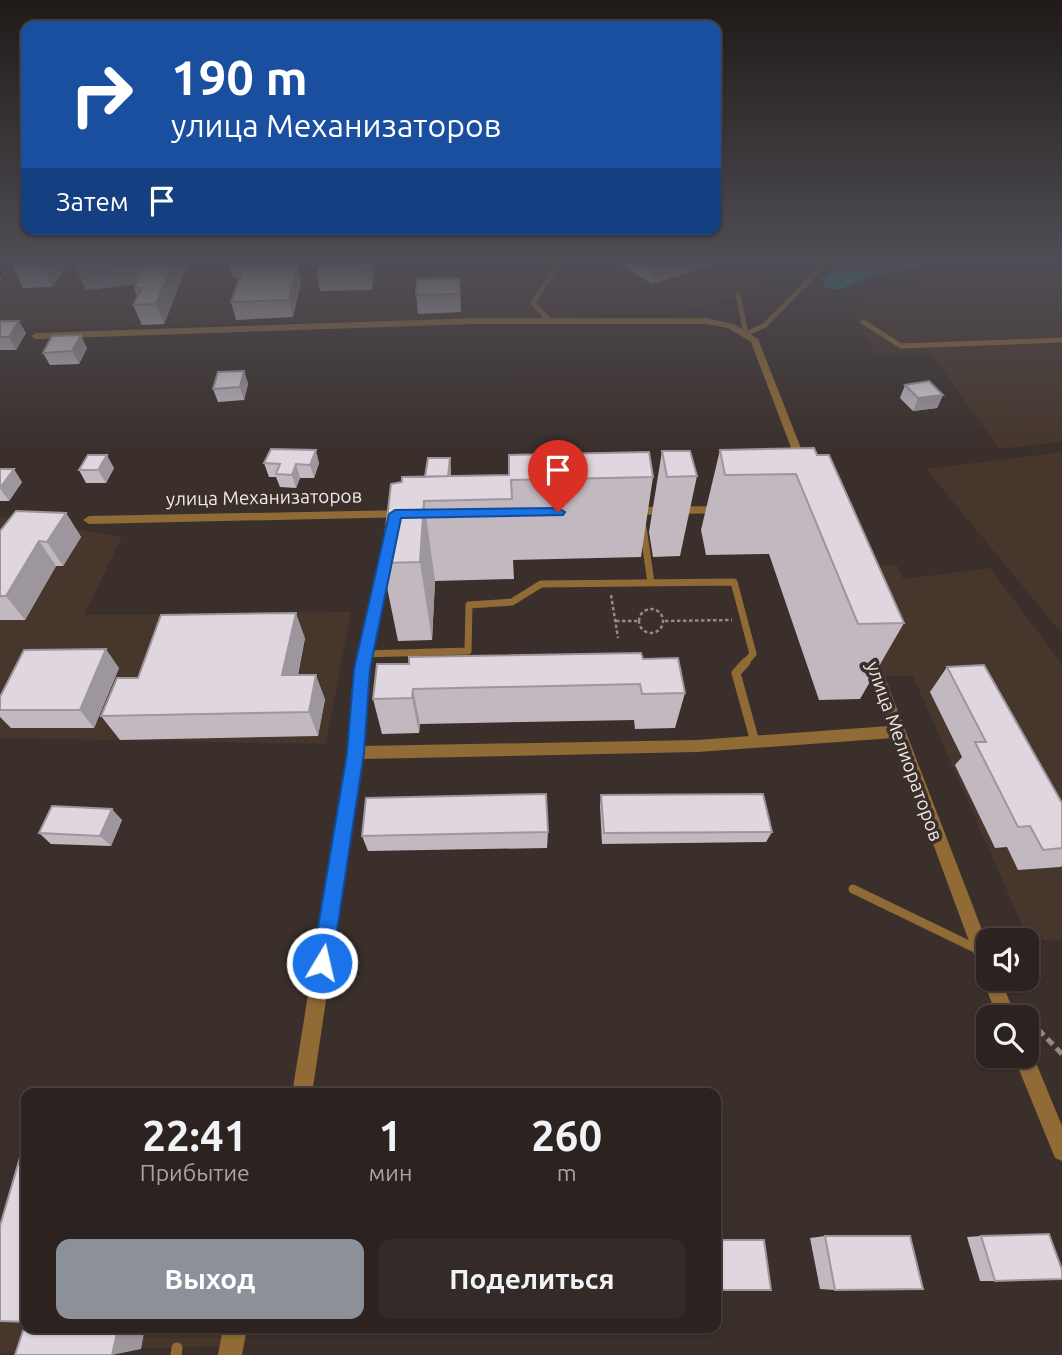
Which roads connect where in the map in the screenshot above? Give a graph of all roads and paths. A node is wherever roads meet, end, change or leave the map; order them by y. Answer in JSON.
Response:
{"nodes":[{"id":1,"x":406,"y":325,"type":"edge"},
{"id":2,"x":727,"y":325,"type":"edge"},
{"id":3,"x":744,"y":325,"type":"edge"},
{"id":4,"x":766,"y":325,"type":"edge"},
{"id":5,"x":869,"y":325,"type":"edge"},
{"id":6,"x":746,"y":334,"type":"junction"},
{"id":7,"x":36,"y":336,"type":"dead end"},
{"id":8,"x":1062,"y":340,"type":"edge"},
{"id":9,"x":805,"y":473,"type":"edge"},
{"id":10,"x":735,"y":510,"type":"edge"},
{"id":11,"x":640,"y":511,"type":"junction"},
{"id":12,"x":613,"y":512,"type":"edge"},
{"id":13,"x":395,"y":514,"type":"junction"},
{"id":14,"x":422,"y":514,"type":"edge"},
{"id":15,"x":89,"y":520,"type":"dead end"},
{"id":16,"x":642,"y":524,"type":"junction"},
{"id":17,"x":628,"y":525,"type":"edge"},
{"id":18,"x":609,"y":583,"type":"junction"},
{"id":19,"x":651,"y":583,"type":"junction"},
{"id":20,"x":744,"y":620,"type":"junction"},
{"id":21,"x":616,"y":621,"type":"junction"},
{"id":22,"x":637,"y":621,"type":"junction"},
{"id":23,"x":665,"y":621,"type":"junction"},
{"id":24,"x":863,"y":636,"type":"edge"},
{"id":25,"x":618,"y":638,"type":"dead end"},
{"id":26,"x":365,"y":654,"type":"junction"},
{"id":27,"x":898,"y":732,"type":"junction"},
{"id":28,"x":755,"y":742,"type":"junction"},
{"id":29,"x":355,"y":753,"type":"junction"},
{"id":30,"x":853,"y":889,"type":"dead end"},
{"id":31,"x":976,"y":942,"type":"edge"},
{"id":32,"x":976,"y":949,"type":"edge"},
{"id":33,"x":1039,"y":1031,"type":"edge"},
{"id":34,"x":1062,"y":1054,"type":"edge"},
{"id":35,"x":1028,"y":1068,"type":"edge"},
{"id":36,"x":303,"y":1088,"type":"edge"},
{"id":37,"x":1062,"y":1151,"type":"edge"},
{"id":38,"x":234,"y":1333,"type":"edge"},
{"id":39,"x":230,"y":1355,"type":"edge"}],
"edges":[{"from":1,"to":7,"type":"street"},
{"from":2,"to":6,"type":"street"},
{"from":3,"to":6,"type":"lane"},
{"from":4,"to":6,"type":"lane"},
{"from":5,"to":8,"type":"lane"},
{"from":6,"to":9,"type":"street"},
{"from":10,"to":11,"type":"street"},
{"from":11,"to":12,"type":"street"},
{"from":11,"to":16,"type":"lane"},
{"from":13,"to":14,"type":"street","name":"улица Механизаторов"},
{"from":13,"to":15,"type":"street","name":"улица Механизаторов"},
{"from":13,"to":26,"type":"street"},
{"from":16,"to":17,"type":"lane"},
{"from":16,"to":19,"type":"lane"},
{"from":18,"to":19,"type":"lane"},
{"from":18,"to":21,"type":"path"},
{"from":18,"to":26,"type":"lane"},
{"from":19,"to":20,"type":"lane"},
{"from":20,"to":23,"type":"path"},
{"from":20,"to":28,"type":"lane"},
{"from":21,"to":22,"type":"path"},
{"from":21,"to":25,"type":"path"},
{"from":22,"to":23,"type":"path"},
{"from":22,"to":23,"type":"path"},
{"from":24,"to":27,"type":"street","name":"улица Мелиораторов"},
{"from":26,"to":29,"type":"street"},
{"from":27,"to":28,"type":"street"},
{"from":27,"to":31,"type":"street","name":"улица Мелиораторов"},
{"from":28,"to":29,"type":"street"},
{"from":29,"to":36,"type":"street"},
{"from":30,"to":32,"type":"lane"},
{"from":33,"to":34,"type":"path"},
{"from":35,"to":37,"type":"street"},
{"from":38,"to":39,"type":"street"}]}
